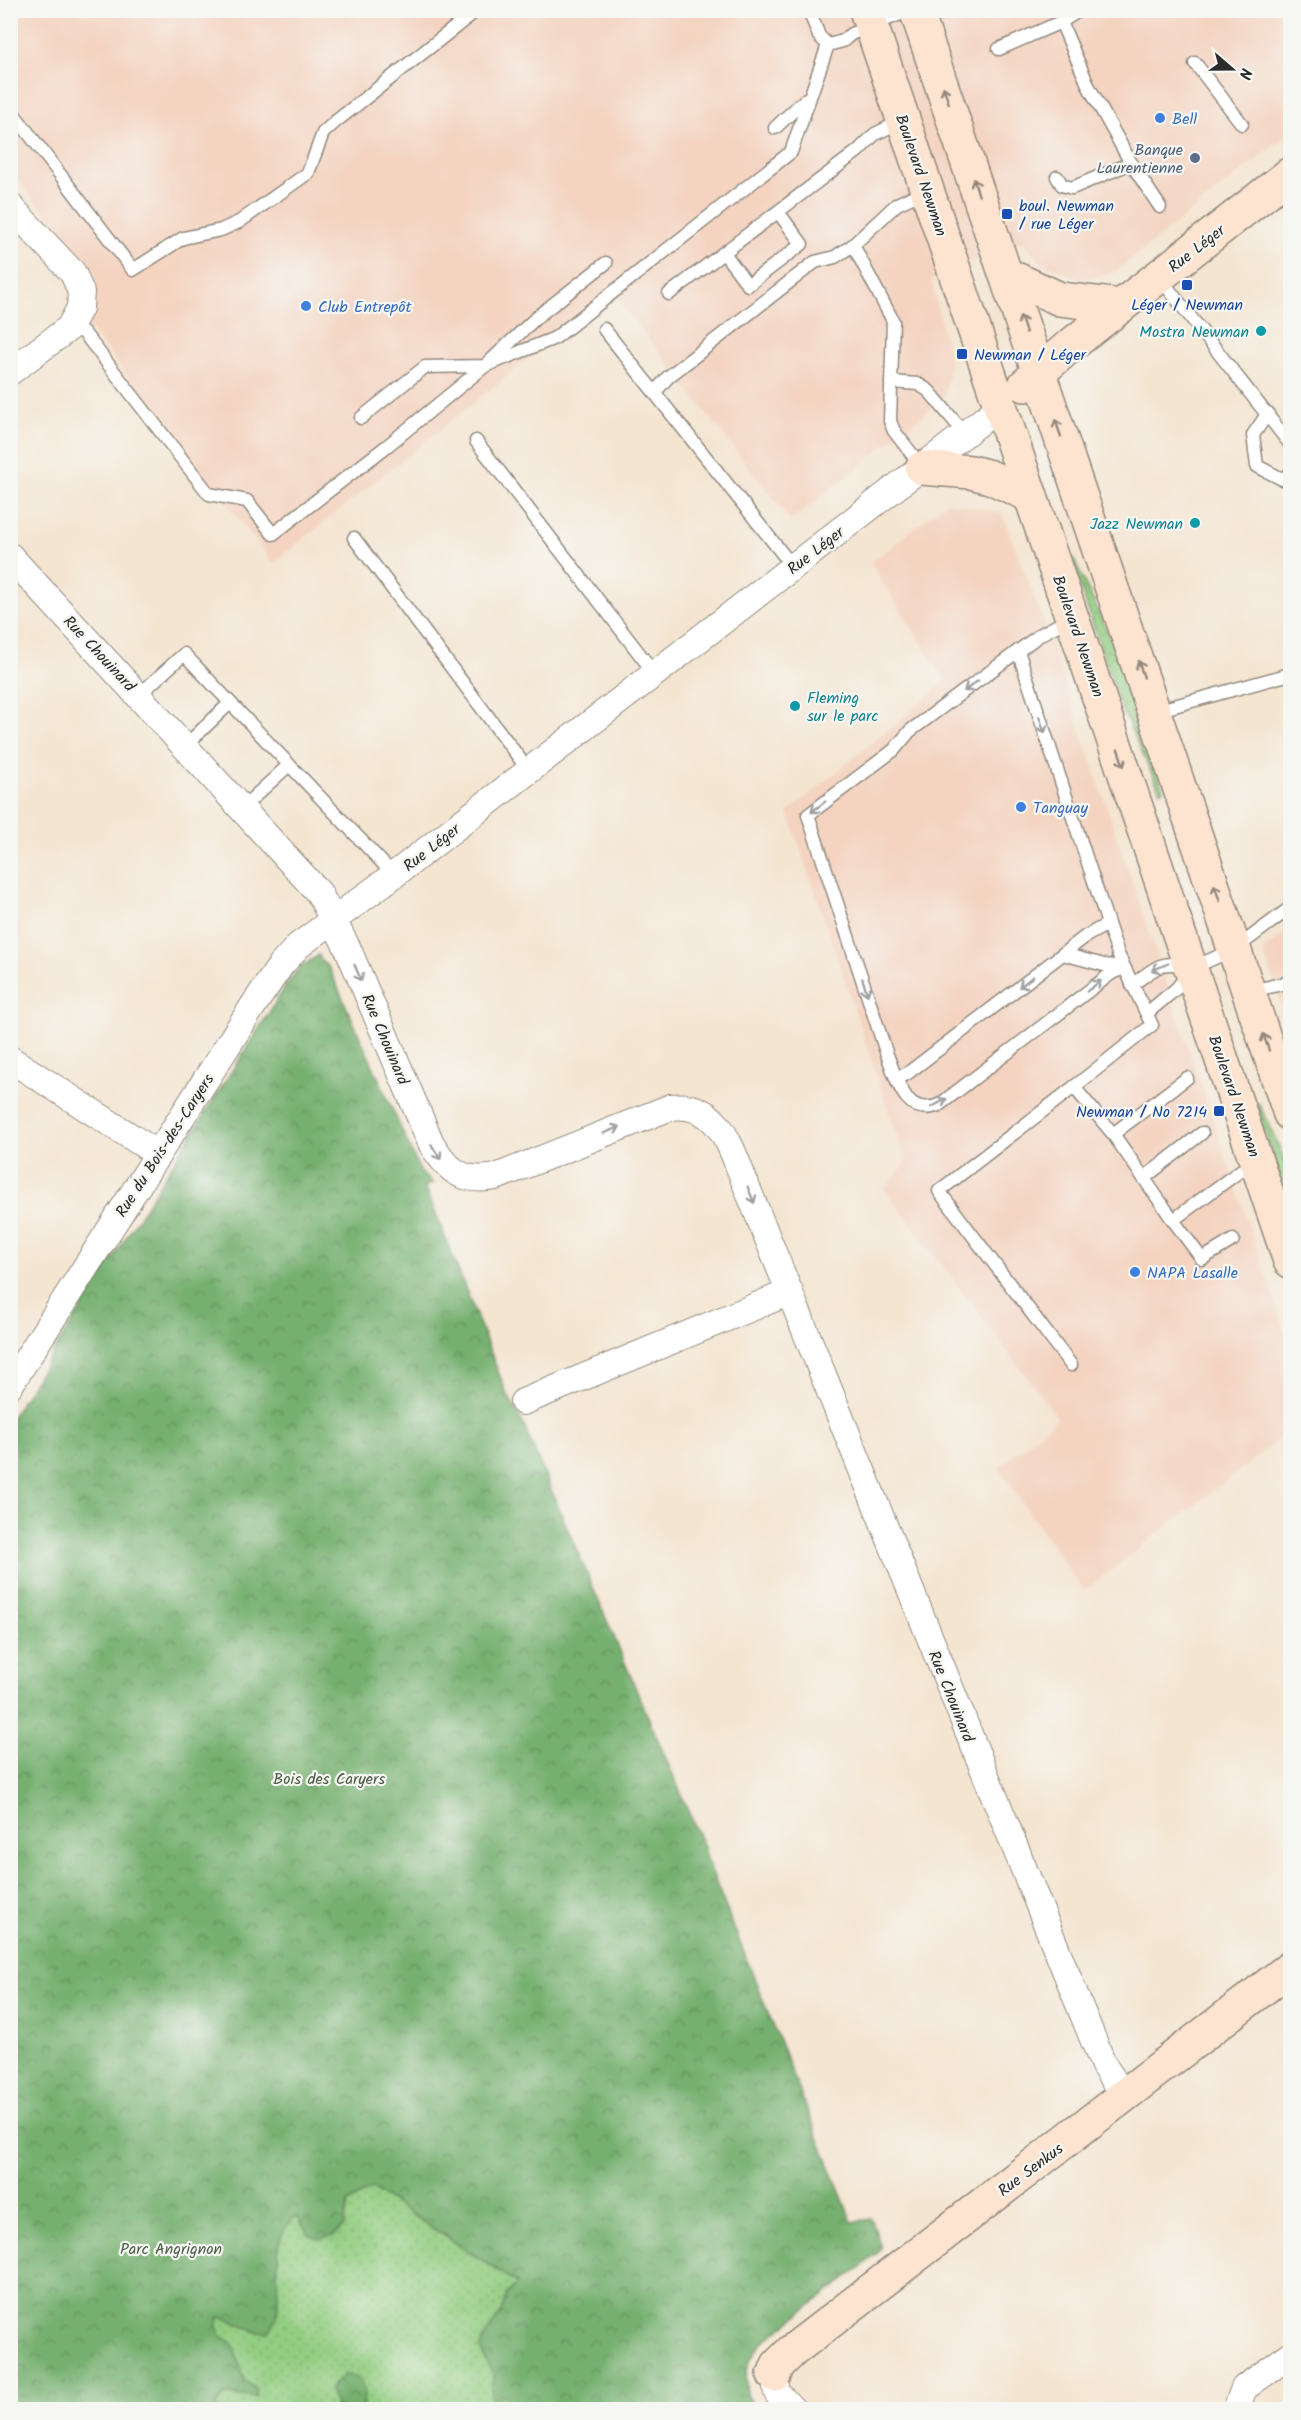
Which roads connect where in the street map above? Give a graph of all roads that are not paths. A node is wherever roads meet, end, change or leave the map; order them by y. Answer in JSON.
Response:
{"nodes":[{"id":1,"x":477,"y":10,"type":"edge"},
{"id":2,"x":809,"y":10,"type":"edge"},
{"id":3,"x":910,"y":10,"type":"edge"},
{"id":4,"x":916,"y":10,"type":"edge"},
{"id":5,"x":932,"y":10,"type":"edge"},
{"id":6,"x":949,"y":10,"type":"edge"},
{"id":7,"x":1080,"y":10,"type":"edge"},
{"id":8,"x":869,"y":18,"type":"edge"},
{"id":9,"x":1060,"y":22,"type":"junction"},
{"id":10,"x":828,"y":45,"type":"junction"},
{"id":11,"x":999,"y":49,"type":"dead end"},
{"id":12,"x":1195,"y":63,"type":"dead end"},
{"id":13,"x":810,"y":94,"type":"junction"},
{"id":14,"x":10,"y":109,"type":"edge"},
{"id":15,"x":903,"y":121,"type":"junction"},
{"id":16,"x":1242,"y":124,"type":"dead end"},
{"id":17,"x":775,"y":128,"type":"dead end"},
{"id":18,"x":1131,"y":163,"type":"junction"},
{"id":19,"x":1290,"y":174,"type":"edge"},
{"id":20,"x":1057,"y":177,"type":"dead end"},
{"id":21,"x":927,"y":190,"type":"junction"},
{"id":22,"x":10,"y":206,"type":"edge"},
{"id":23,"x":1160,"y":207,"type":"dead end"},
{"id":24,"x":778,"y":212,"type":"junction"},
{"id":25,"x":853,"y":244,"type":"junction"},
{"id":26,"x":724,"y":253,"type":"junction"},
{"id":27,"x":606,"y":263,"type":"dead end"},
{"id":28,"x":1006,"y":275,"type":"junction"},
{"id":29,"x":1159,"y":277,"type":"junction"},
{"id":30,"x":669,"y":294,"type":"dead end"},
{"id":31,"x":1121,"y":306,"type":"junction"},
{"id":32,"x":73,"y":322,"type":"junction"},
{"id":33,"x":604,"y":328,"type":"dead end"},
{"id":34,"x":485,"y":366,"type":"junction"},
{"id":35,"x":10,"y":372,"type":"edge"},
{"id":36,"x":1040,"y":372,"type":"junction"},
{"id":37,"x":891,"y":382,"type":"junction"},
{"id":38,"x":656,"y":391,"type":"junction"},
{"id":39,"x":1001,"y":406,"type":"junction"},
{"id":40,"x":1268,"y":413,"type":"junction"},
{"id":41,"x":361,"y":418,"type":"dead end"},
{"id":42,"x":965,"y":434,"type":"junction"},
{"id":43,"x":476,"y":441,"type":"dead end"},
{"id":44,"x":1290,"y":444,"type":"edge"},
{"id":45,"x":922,"y":468,"type":"junction"},
{"id":46,"x":1290,"y":474,"type":"edge"},
{"id":47,"x":1031,"y":496,"type":"junction"},
{"id":48,"x":354,"y":538,"type":"dead end"},
{"id":49,"x":794,"y":567,"type":"junction"},
{"id":50,"x":15,"y":570,"type":"edge"},
{"id":51,"x":1073,"y":617,"type":"junction"},
{"id":52,"x":1018,"y":651,"type":"junction"},
{"id":53,"x":655,"y":674,"type":"junction"},
{"id":54,"x":1290,"y":674,"type":"edge"},
{"id":55,"x":139,"y":694,"type":"junction"},
{"id":56,"x":230,"y":703,"type":"junction"},
{"id":57,"x":1155,"y":711,"type":"junction"},
{"id":58,"x":185,"y":746,"type":"junction"},
{"id":59,"x":289,"y":765,"type":"junction"},
{"id":60,"x":529,"y":771,"type":"junction"},
{"id":61,"x":242,"y":808,"type":"junction"},
{"id":62,"x":394,"y":875,"type":"junction"},
{"id":63,"x":1290,"y":908,"type":"edge"},
{"id":64,"x":335,"y":920,"type":"junction"},
{"id":65,"x":1108,"y":924,"type":"junction"},
{"id":66,"x":1235,"y":949,"type":"junction"},
{"id":67,"x":1063,"y":954,"type":"junction"},
{"id":68,"x":1124,"y":968,"type":"junction"},
{"id":69,"x":1192,"y":968,"type":"junction"},
{"id":70,"x":1290,"y":982,"type":"edge"},
{"id":71,"x":1132,"y":985,"type":"junction"},
{"id":72,"x":1249,"y":991,"type":"junction"},
{"id":73,"x":1147,"y":1013,"type":"junction"},
{"id":74,"x":10,"y":1059,"type":"edge"},
{"id":75,"x":897,"y":1078,"type":"junction"},
{"id":76,"x":1186,"y":1078,"type":"dead end"},
{"id":77,"x":1074,"y":1088,"type":"junction"},
{"id":78,"x":1290,"y":1114,"type":"edge"},
{"id":79,"x":1202,"y":1133,"type":"dead end"},
{"id":80,"x":1113,"y":1134,"type":"junction"},
{"id":81,"x":158,"y":1154,"type":"junction"},
{"id":82,"x":1258,"y":1163,"type":"junction"},
{"id":83,"x":1144,"y":1178,"type":"junction"},
{"id":84,"x":1173,"y":1220,"type":"junction"},
{"id":85,"x":1233,"y":1240,"type":"dead end"},
{"id":86,"x":1290,"y":1261,"type":"edge"},
{"id":87,"x":790,"y":1292,"type":"junction"},
{"id":88,"x":1071,"y":1365,"type":"dead end"},
{"id":89,"x":10,"y":1385,"type":"edge"},
{"id":90,"x":523,"y":1402,"type":"dead end"},
{"id":91,"x":1290,"y":1968,"type":"edge"},
{"id":92,"x":1124,"y":2096,"type":"junction"},
{"id":93,"x":1290,"y":2355,"type":"edge"},
{"id":94,"x":774,"y":2375,"type":"joint"},
{"id":95,"x":794,"y":2409,"type":"edge"},
{"id":96,"x":1236,"y":2409,"type":"edge"}],
"edges":[{"from":1,"to":14,"type":"lane"},
{"from":2,"to":10,"type":"lane"},
{"from":3,"to":8,"type":"lane"},
{"from":28,"to":4,"type":"main road","one_way":true},
{"from":5,"to":6,"type":"lane"},
{"from":7,"to":9,"type":"lane"},
{"from":8,"to":10,"type":"lane"},
{"from":8,"to":15,"type":"main road","name":"Boulevard Newman"},
{"from":9,"to":11,"type":"lane"},
{"from":9,"to":18,"type":"lane"},
{"from":10,"to":13,"type":"lane"},
{"from":12,"to":16,"type":"lane"},
{"from":13,"to":17,"type":"lane"},
{"from":13,"to":34,"type":"lane"},
{"from":15,"to":21,"type":"main road","name":"Boulevard Newman"},
{"from":15,"to":24,"type":"lane"},
{"from":18,"to":20,"type":"lane"},
{"from":18,"to":23,"type":"lane"},
{"from":19,"to":29,"type":"main road","name":"Rue Léger"},
{"from":21,"to":25,"type":"lane"},
{"from":21,"to":39,"type":"main road","name":"Boulevard Newman"},
{"from":22,"to":32,"type":"street"},
{"from":24,"to":26,"type":"lane"},
{"from":24,"to":26,"type":"lane"},
{"from":25,"to":37,"type":"lane"},
{"from":25,"to":38,"type":"lane"},
{"from":26,"to":30,"type":"lane"},
{"from":27,"to":34,"type":"lane"},
{"from":28,"to":31,"type":"main road"},
{"from":36,"to":28,"type":"main road","one_way":true},
{"from":29,"to":31,"type":"main road","name":"Rue Léger"},
{"from":29,"to":40,"type":"lane"},
{"from":31,"to":36,"type":"main road","name":"Rue Léger"},
{"from":32,"to":34,"type":"lane"},
{"from":32,"to":35,"type":"street"},
{"from":33,"to":38,"type":"lane"},
{"from":34,"to":41,"type":"lane"},
{"from":36,"to":39,"type":"main road","name":"Rue Léger"},
{"from":57,"to":36,"type":"main road","one_way":true},
{"from":37,"to":42,"type":"lane"},
{"from":37,"to":45,"type":"lane"},
{"from":38,"to":49,"type":"lane"},
{"from":39,"to":42,"type":"street","name":"Rue Léger"},
{"from":39,"to":47,"type":"main road","name":"Boulevard Newman"},
{"from":40,"to":44,"type":"lane"},
{"from":40,"to":46,"type":"lane"},
{"from":42,"to":45,"type":"street","name":"Rue Léger"},
{"from":43,"to":53,"type":"lane"},
{"from":45,"to":47,"type":"main road"},
{"from":45,"to":49,"type":"street","name":"Rue Léger"},
{"from":47,"to":51,"type":"main road","name":"Boulevard Newman"},
{"from":48,"to":60,"type":"lane"},
{"from":49,"to":53,"type":"street","name":"Rue Léger"},
{"from":50,"to":55,"type":"street","name":"Rue Chouinard"},
{"from":51,"to":52,"type":"lane"},
{"from":51,"to":69,"type":"main road","name":"Boulevard Newman","one_way":true},
{"from":52,"to":65,"type":"lane","one_way":true},
{"from":52,"to":75,"type":"lane","one_way":true},
{"from":53,"to":60,"type":"street","name":"Rue Léger"},
{"from":54,"to":57,"type":"lane"},
{"from":55,"to":56,"type":"lane"},
{"from":55,"to":58,"type":"street","name":"Rue Chouinard"},
{"from":56,"to":58,"type":"lane"},
{"from":56,"to":59,"type":"lane"},
{"from":66,"to":57,"type":"main road","one_way":true},
{"from":58,"to":61,"type":"street","name":"Rue Chouinard"},
{"from":59,"to":61,"type":"lane"},
{"from":59,"to":62,"type":"lane"},
{"from":60,"to":62,"type":"street","name":"Rue Léger"},
{"from":61,"to":64,"type":"street","name":"Rue Chouinard"},
{"from":62,"to":64,"type":"street","name":"Rue Léger"},
{"from":63,"to":66,"type":"lane"},
{"from":64,"to":81,"type":"street","name":"Rue du Bois-des-Caryers"},
{"from":64,"to":87,"type":"street","name":"Rue Chouinard","one_way":true},
{"from":65,"to":67,"type":"lane"},
{"from":65,"to":68,"type":"lane"},
{"from":66,"to":69,"type":"lane"},
{"from":66,"to":72,"type":"main road"},
{"from":67,"to":68,"type":"lane"},
{"from":67,"to":75,"type":"lane","one_way":true},
{"from":68,"to":71,"type":"lane"},
{"from":75,"to":68,"type":"lane","one_way":true},
{"from":69,"to":71,"type":"lane","one_way":true},
{"from":69,"to":73,"type":"lane"},
{"from":69,"to":82,"type":"main road","name":"Boulevard Newman"},
{"from":70,"to":72,"type":"lane"},
{"from":71,"to":73,"type":"lane"},
{"from":78,"to":72,"type":"main road","one_way":true},
{"from":73,"to":77,"type":"lane"},
{"from":74,"to":81,"type":"street"},
{"from":76,"to":80,"type":"lane"},
{"from":77,"to":80,"type":"lane"},
{"from":77,"to":88,"type":"lane"},
{"from":79,"to":83,"type":"lane"},
{"from":80,"to":83,"type":"lane"},
{"from":81,"to":89,"type":"street","name":"Rue du Bois-des-Caryers"},
{"from":82,"to":84,"type":"lane"},
{"from":82,"to":86,"type":"main road","name":"Boulevard Newman"},
{"from":83,"to":84,"type":"lane"},
{"from":84,"to":85,"type":"lane"},
{"from":87,"to":90,"type":"street"},
{"from":87,"to":92,"type":"street","name":"Rue Chouinard"},
{"from":91,"to":92,"type":"main road","name":"Rue Senkus"},
{"from":92,"to":94,"type":"main road","name":"Rue Senkus"},
{"from":93,"to":96,"type":"street"},
{"from":94,"to":95,"type":"street"}]}
